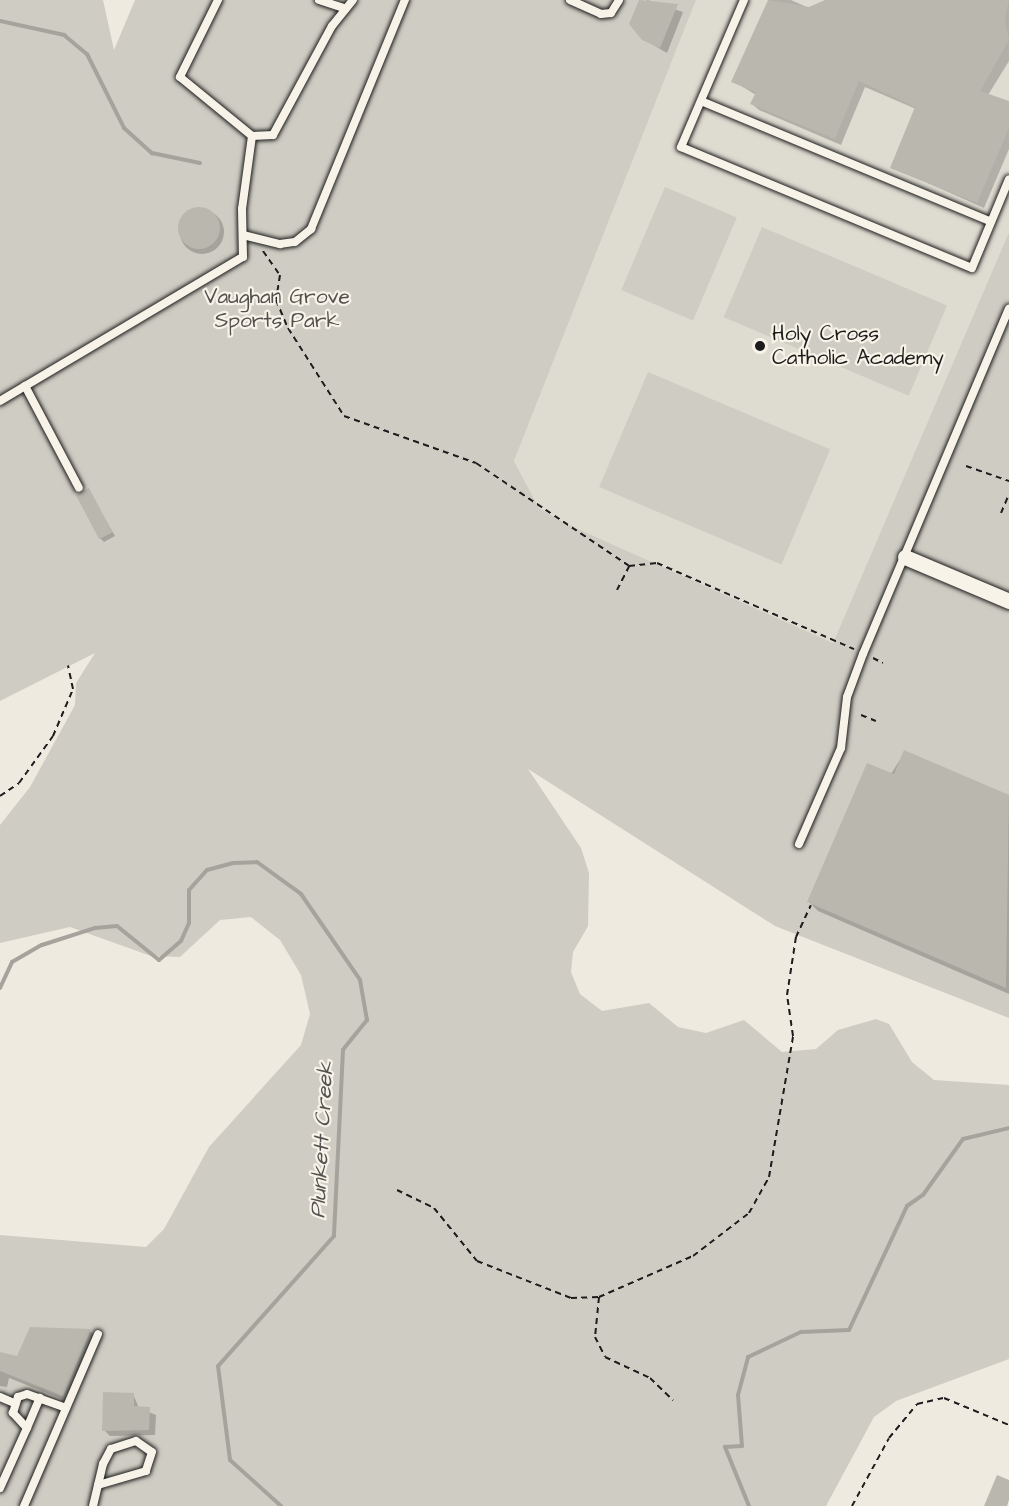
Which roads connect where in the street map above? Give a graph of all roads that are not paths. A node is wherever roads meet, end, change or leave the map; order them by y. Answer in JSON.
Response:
{"nodes":[{"id":1,"x":218,"y":0,"type":"edge"},
{"id":2,"x":319,"y":0,"type":"edge"},
{"id":3,"x":353,"y":0,"type":"edge"},
{"id":4,"x":405,"y":0,"type":"edge"},
{"id":5,"x":570,"y":0,"type":"edge"},
{"id":6,"x":619,"y":0,"type":"edge"},
{"id":7,"x":744,"y":0,"type":"edge"},
{"id":8,"x":346,"y":9,"type":"junction"},
{"id":9,"x":701,"y":101,"type":"junction"},
{"id":10,"x":252,"y":136,"type":"junction"},
{"id":11,"x":1009,"y":179,"type":"edge"},
{"id":12,"x":991,"y":222,"type":"junction"},
{"id":13,"x":243,"y":236,"type":"junction"},
{"id":14,"x":1009,"y":309,"type":"edge"},
{"id":15,"x":25,"y":386,"type":"junction"},
{"id":16,"x":0,"y":401,"type":"edge"},
{"id":17,"x":79,"y":488,"type":"dead end"},
{"id":18,"x":905,"y":557,"type":"junction"},
{"id":19,"x":1009,"y":601,"type":"edge"},
{"id":20,"x":799,"y":844,"type":"dead end"},
{"id":21,"x":98,"y":1334,"type":"dead end"},
{"id":22,"x":0,"y":1397,"type":"edge"},
{"id":23,"x":40,"y":1398,"type":"junction"},
{"id":24,"x":14,"y":1403,"type":"junction"},
{"id":25,"x":66,"y":1408,"type":"junction"},
{"id":26,"x":27,"y":1428,"type":"junction"},
{"id":27,"x":98,"y":1485,"type":"junction"},
{"id":28,"x":0,"y":1488,"type":"edge"},
{"id":29,"x":24,"y":1506,"type":"edge"},
{"id":30,"x":93,"y":1506,"type":"edge"}],
"edges":[{"from":1,"to":10,"type":"lane"},
{"from":2,"to":8,"type":"lane"},
{"from":3,"to":8,"type":"lane"},
{"from":4,"to":13,"type":"lane"},
{"from":5,"to":6,"type":"lane"},
{"from":7,"to":9,"type":"lane"},
{"from":8,"to":10,"type":"lane"},
{"from":9,"to":12,"type":"lane"},
{"from":9,"to":12,"type":"lane"},
{"from":10,"to":13,"type":"lane"},
{"from":11,"to":12,"type":"lane"},
{"from":13,"to":15,"type":"lane"},
{"from":14,"to":18,"type":"lane"},
{"from":15,"to":16,"type":"lane"},
{"from":15,"to":17,"type":"lane"},
{"from":18,"to":19,"type":"street"},
{"from":18,"to":20,"type":"lane"},
{"from":21,"to":25,"type":"lane"},
{"from":22,"to":24,"type":"lane"},
{"from":23,"to":24,"type":"lane"},
{"from":23,"to":25,"type":"lane"},
{"from":23,"to":26,"type":"lane"},
{"from":24,"to":26,"type":"lane"},
{"from":25,"to":29,"type":"lane"},
{"from":26,"to":28,"type":"lane"},
{"from":27,"to":27,"type":"lane"},
{"from":27,"to":30,"type":"lane"}]}
